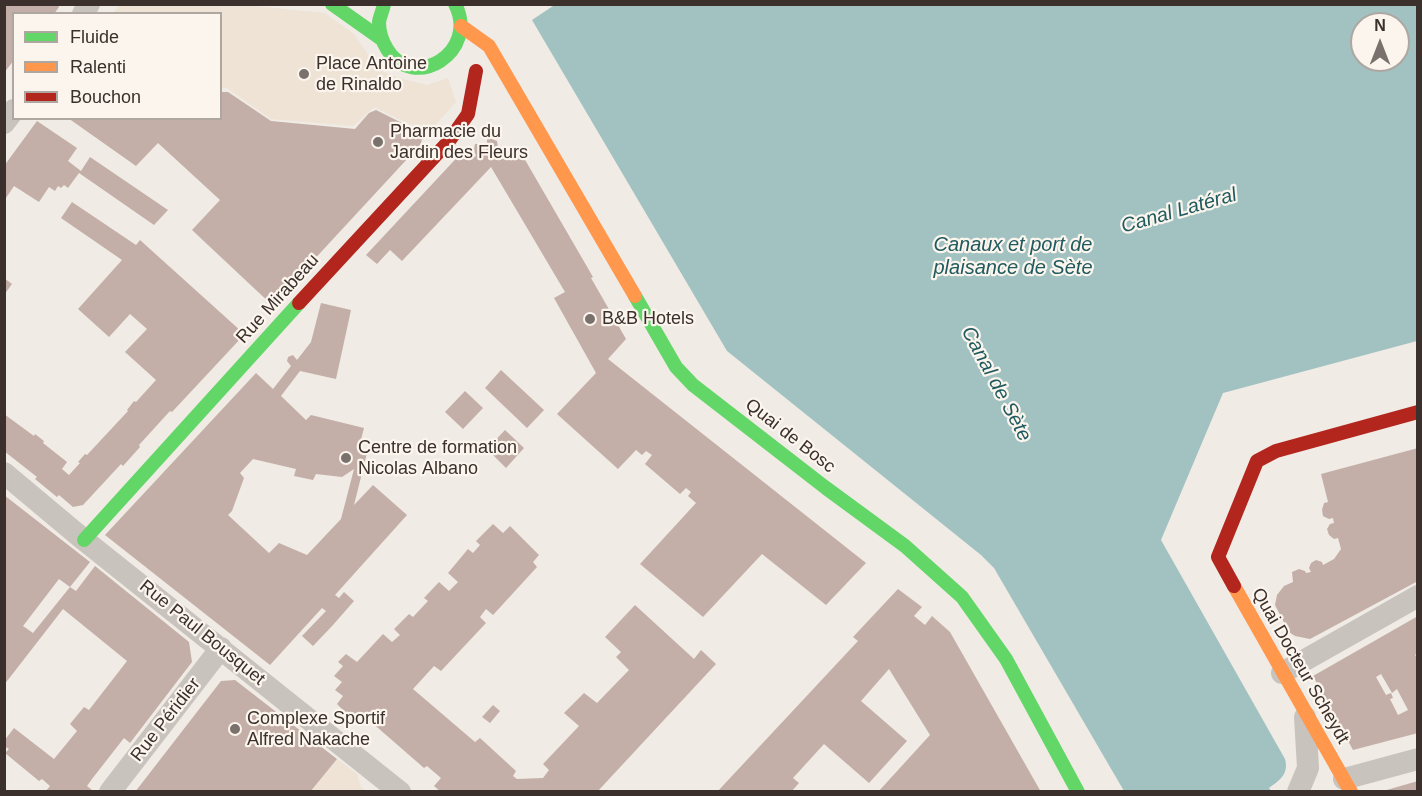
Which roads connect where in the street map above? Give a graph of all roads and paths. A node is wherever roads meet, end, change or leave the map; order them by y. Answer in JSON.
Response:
{"nodes":[{"id":1,"x":332,"y":4,"type":"edge"},
{"id":2,"x":384,"y":4,"type":"edge"},
{"id":3,"x":457,"y":5,"type":"edge"},
{"id":4,"x":461,"y":26,"type":"junction"},
{"id":5,"x":380,"y":38,"type":"junction"},
{"id":6,"x":460,"y":65,"type":"junction"},
{"id":7,"x":510,"y":83,"type":"junction"},
{"id":8,"x":1418,"y":412,"type":"edge"},
{"id":9,"x":4,"y":473,"type":"edge"},
{"id":10,"x":84,"y":540,"type":"junction"},
{"id":11,"x":1418,"y":596,"type":"edge"},
{"id":12,"x":221,"y":648,"type":"junction"},
{"id":13,"x":1282,"y":673,"type":"junction"},
{"id":14,"x":1305,"y":712,"type":"junction"},
{"id":15,"x":1418,"y":759,"type":"edge"},
{"id":16,"x":1348,"y":786,"type":"edge"},
{"id":17,"x":110,"y":792,"type":"edge"},
{"id":18,"x":400,"y":792,"type":"edge"},
{"id":19,"x":1078,"y":792,"type":"edge"},
{"id":20,"x":1298,"y":792,"type":"edge"}],
"edges":[{"from":1,"to":5,"type":"street"},
{"from":2,"to":5,"type":"street"},
{"from":3,"to":4,"type":"street"},
{"from":4,"to":6,"type":"street"},
{"from":4,"to":7,"type":"street","name":"Quai de Bosc"},
{"from":5,"to":6,"type":"street"},
{"from":6,"to":7,"type":"street"},
{"from":6,"to":10,"type":"street","name":"Rue Mirabeau"},
{"from":7,"to":19,"type":"street","name":"Quai de Bosc"},
{"from":8,"to":13,"type":"street","name":"Quai Docteur Scheydt"},
{"from":9,"to":10,"type":"street","name":"Rue Paul Bousquet"},
{"from":10,"to":12,"type":"street","name":"Rue Paul Bousquet"},
{"from":11,"to":13,"type":"street"},
{"from":12,"to":17,"type":"street","name":"Rue Péridier"},
{"from":12,"to":18,"type":"street","name":"Rue Paul Bousquet"},
{"from":13,"to":14,"type":"street","name":"Quai Docteur Scheydt"},
{"from":14,"to":16,"type":"street","name":"Quai Docteur Scheydt"},
{"from":14,"to":20,"type":"street"},
{"from":15,"to":16,"type":"street"}]}
